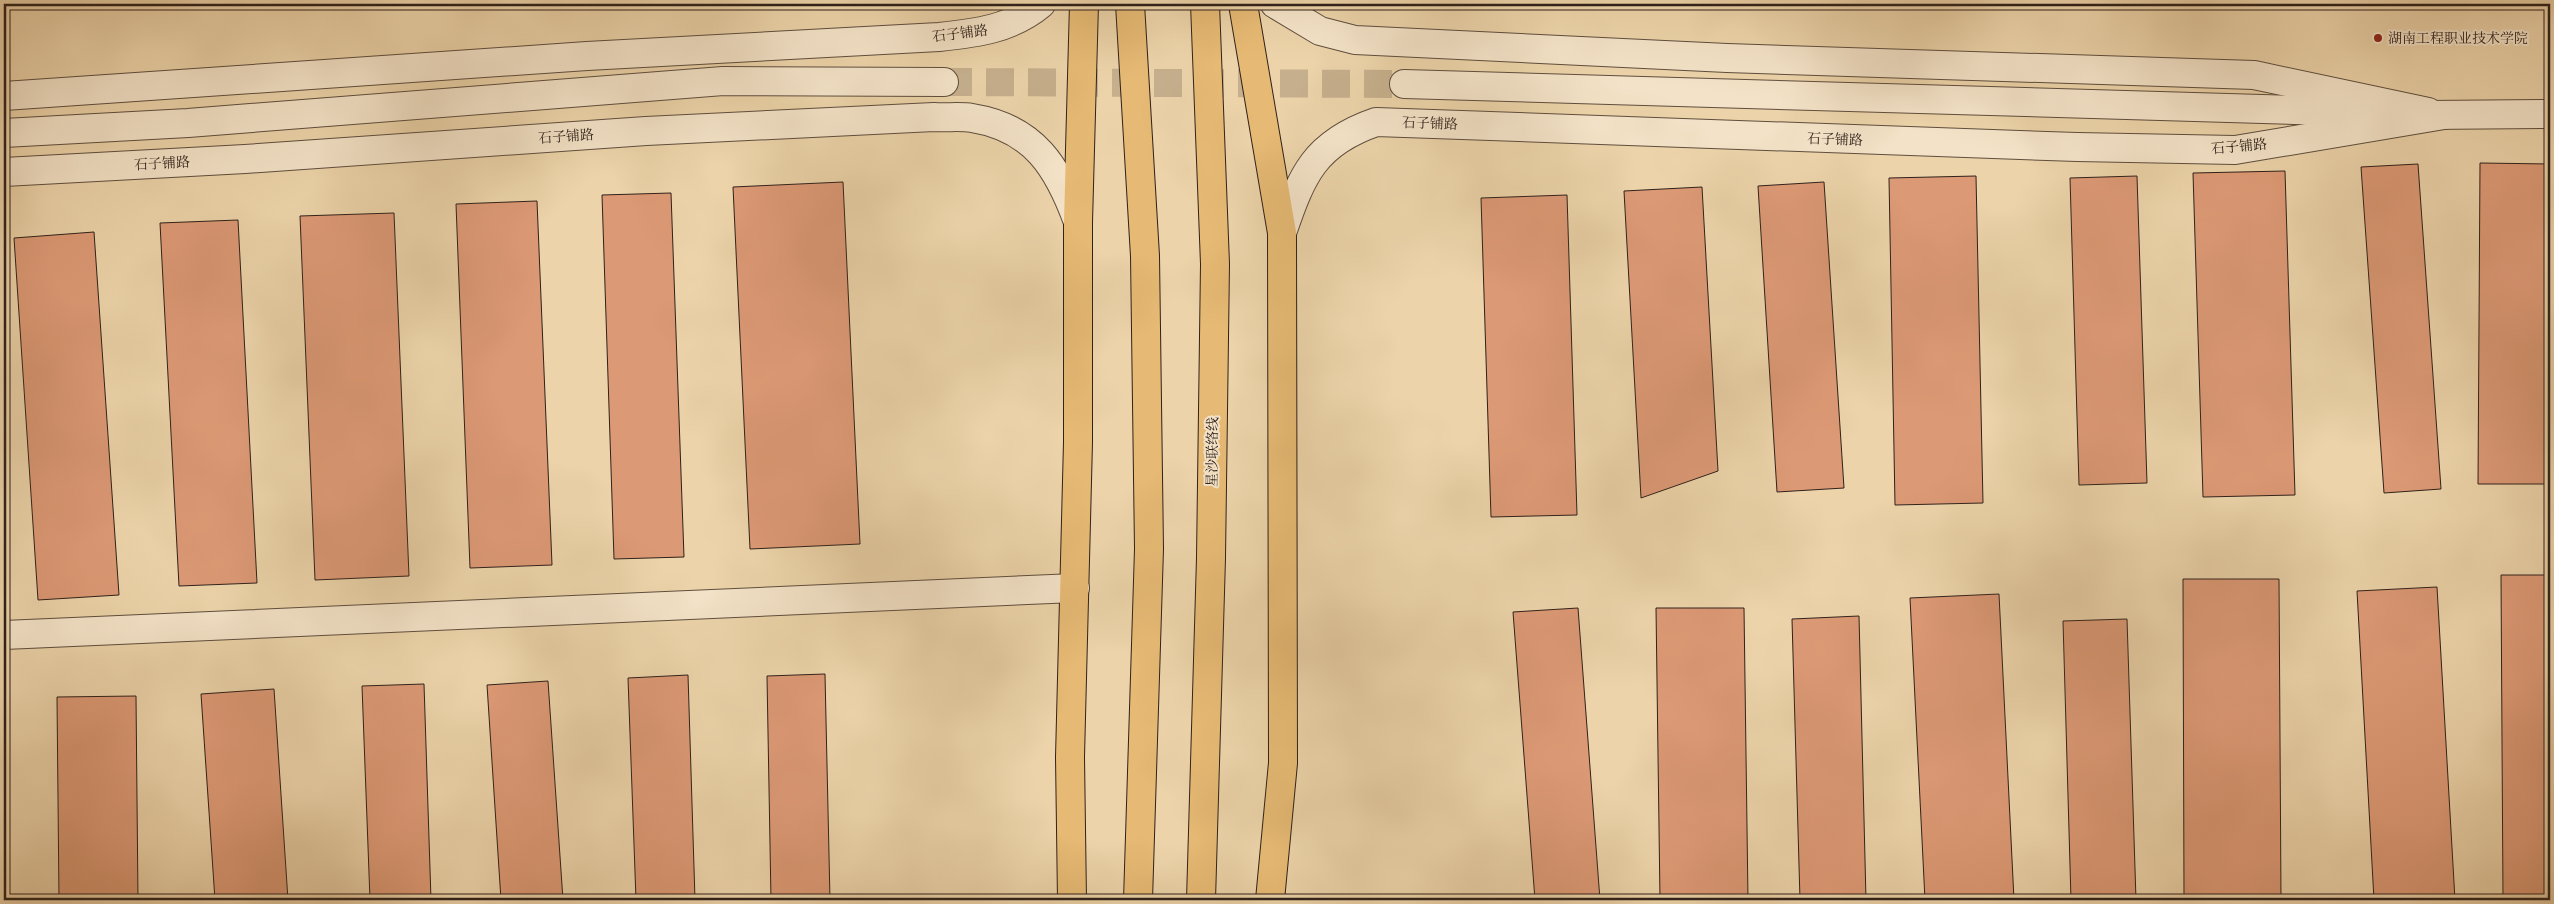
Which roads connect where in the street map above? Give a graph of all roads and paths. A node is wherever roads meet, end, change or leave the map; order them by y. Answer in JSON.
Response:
{"nodes":[{"id":1,"x":1041,"y":4,"type":"edge"},
{"id":2,"x":1084,"y":4,"type":"edge"},
{"id":3,"x":1130,"y":4,"type":"edge"},
{"id":4,"x":1205,"y":4,"type":"edge"},
{"id":5,"x":1243,"y":4,"type":"edge"},
{"id":6,"x":1275,"y":4,"type":"edge"},
{"id":7,"x":944,"y":82,"type":"tunnel mouth"},
{"id":8,"x":1404,"y":84,"type":"tunnel mouth"},
{"id":9,"x":4,"y":96,"type":"edge"},
{"id":10,"x":2550,"y":114,"type":"edge"},
{"id":11,"x":2444,"y":115,"type":"junction"},
{"id":12,"x":4,"y":133,"type":"edge"},
{"id":13,"x":4,"y":172,"type":"edge"},
{"id":14,"x":1078,"y":222,"type":"junction"},
{"id":15,"x":1282,"y":233,"type":"junction"},
{"id":16,"x":1075,"y":588,"type":"junction"},
{"id":17,"x":4,"y":635,"type":"edge"},
{"id":18,"x":1072,"y":900,"type":"edge"},
{"id":19,"x":1138,"y":900,"type":"edge"},
{"id":20,"x":1201,"y":900,"type":"edge"},
{"id":21,"x":1270,"y":900,"type":"edge"}],
"edges":[{"from":1,"to":9,"type":"street","name":"石子铺路"},
{"from":2,"to":14,"type":"main road"},
{"from":3,"to":19,"type":"main road"},
{"from":4,"to":20,"type":"main road","name":"星沙联络线"},
{"from":5,"to":15,"type":"main road"},
{"from":6,"to":11,"type":"street","name":"石子铺路"},
{"from":7,"to":12,"type":"street"},
{"from":8,"to":11,"type":"street","name":"石子铺路"},
{"from":10,"to":11,"type":"street","name":"石子铺路"},
{"from":11,"to":15,"type":"street","name":"石子铺路"},
{"from":13,"to":14,"type":"street","name":"石子铺路"},
{"from":14,"to":16,"type":"main road"},
{"from":15,"to":21,"type":"main road"},
{"from":16,"to":17,"type":"street"},
{"from":16,"to":18,"type":"main road"}]}
